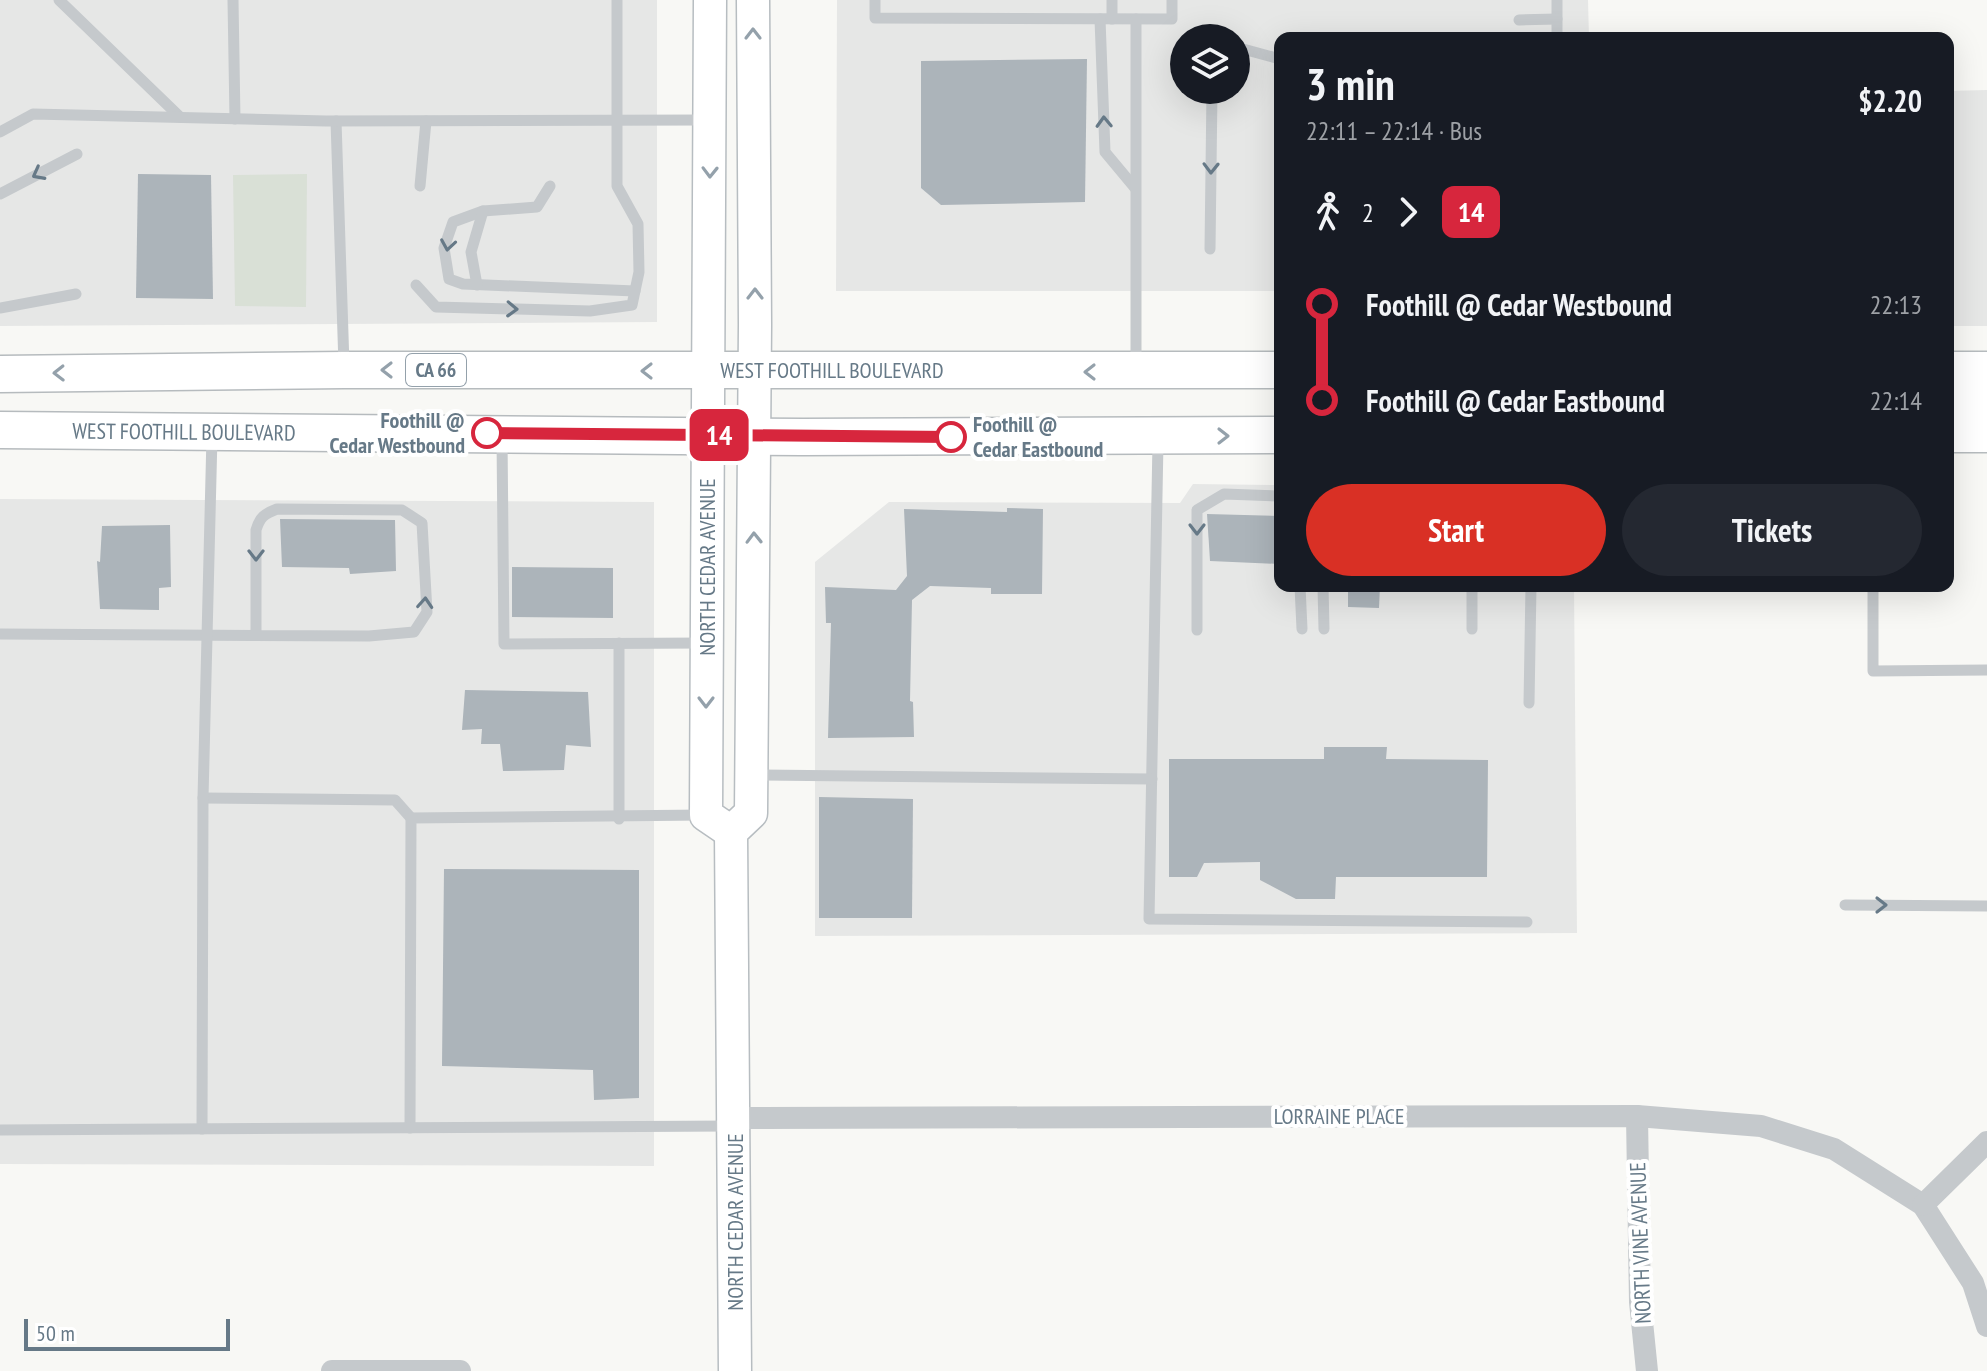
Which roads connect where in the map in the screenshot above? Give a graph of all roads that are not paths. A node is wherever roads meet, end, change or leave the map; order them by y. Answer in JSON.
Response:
{"nodes":[{"id":1,"x":59,"y":0,"type":"edge"},
{"id":2,"x":233,"y":0,"type":"edge"},
{"id":3,"x":617,"y":0,"type":"edge"},
{"id":4,"x":710,"y":0,"type":"edge"},
{"id":5,"x":753,"y":0,"type":"edge"},
{"id":6,"x":875,"y":0,"type":"edge"},
{"id":7,"x":1112,"y":0,"type":"edge"},
{"id":8,"x":1172,"y":0,"type":"edge"},
{"id":9,"x":1557,"y":0,"type":"edge"},
{"id":10,"x":1106,"y":19,"type":"junction"},
{"id":11,"x":1136,"y":19,"type":"junction"},
{"id":12,"x":1557,"y":19,"type":"junction"},
{"id":13,"x":1519,"y":20,"type":"dead end"},
{"id":14,"x":1557,"y":32,"type":"edge"},
{"id":15,"x":1250,"y":51,"type":"edge"},
{"id":16,"x":1274,"y":57,"type":"edge"},
{"id":17,"x":1212,"y":104,"type":"edge"},
{"id":18,"x":180,"y":117,"type":"junction"},
{"id":19,"x":235,"y":119,"type":"junction"},
{"id":20,"x":616,"y":120,"type":"junction"},
{"id":21,"x":710,"y":120,"type":"junction"},
{"id":22,"x":336,"y":121,"type":"junction"},
{"id":23,"x":426,"y":121,"type":"junction"},
{"id":24,"x":0,"y":132,"type":"edge"},
{"id":25,"x":77,"y":154,"type":"dead end"},
{"id":26,"x":420,"y":186,"type":"dead end"},
{"id":27,"x":550,"y":186,"type":"dead end"},
{"id":28,"x":1136,"y":189,"type":"junction"},
{"id":29,"x":0,"y":194,"type":"edge"},
{"id":30,"x":483,"y":211,"type":"junction"},
{"id":31,"x":1210,"y":249,"type":"dead end"},
{"id":32,"x":416,"y":285,"type":"dead end"},
{"id":33,"x":477,"y":285,"type":"junction"},
{"id":34,"x":635,"y":291,"type":"junction"},
{"id":35,"x":76,"y":294,"type":"dead end"},
{"id":36,"x":0,"y":308,"type":"edge"},
{"id":37,"x":344,"y":370,"type":"junction"},
{"id":38,"x":1274,"y":370,"type":"edge"},
{"id":39,"x":1954,"y":370,"type":"edge"},
{"id":40,"x":1987,"y":370,"type":"edge"},
{"id":41,"x":707,"y":372,"type":"junction"},
{"id":42,"x":753,"y":372,"type":"junction"},
{"id":43,"x":1136,"y":372,"type":"junction"},
{"id":44,"x":0,"y":374,"type":"edge"},
{"id":45,"x":1987,"y":396,"type":"edge"},
{"id":46,"x":1954,"y":404,"type":"edge"},
{"id":47,"x":0,"y":430,"type":"edge"},
{"id":48,"x":213,"y":431,"type":"junction"},
{"id":49,"x":502,"y":433,"type":"junction"},
{"id":50,"x":707,"y":434,"type":"junction"},
{"id":51,"x":1954,"y":434,"type":"edge"},
{"id":52,"x":1987,"y":434,"type":"edge"},
{"id":53,"x":753,"y":435,"type":"junction"},
{"id":54,"x":1274,"y":435,"type":"edge"},
{"id":55,"x":1158,"y":436,"type":"junction"},
{"id":56,"x":1274,"y":496,"type":"edge"},
{"id":57,"x":1300,"y":592,"type":"edge"},
{"id":58,"x":1323,"y":592,"type":"edge"},
{"id":59,"x":1472,"y":592,"type":"edge"},
{"id":60,"x":1531,"y":592,"type":"edge"},
{"id":61,"x":1873,"y":592,"type":"edge"},
{"id":62,"x":1302,"y":629,"type":"dead end"},
{"id":63,"x":1324,"y":629,"type":"dead end"},
{"id":64,"x":1472,"y":629,"type":"dead end"},
{"id":65,"x":1197,"y":630,"type":"dead end"},
{"id":66,"x":0,"y":634,"type":"edge"},
{"id":67,"x":206,"y":634,"type":"junction"},
{"id":68,"x":256,"y":635,"type":"junction"},
{"id":69,"x":619,"y":643,"type":"junction"},
{"id":70,"x":707,"y":643,"type":"junction"},
{"id":71,"x":1987,"y":670,"type":"edge"},
{"id":72,"x":1529,"y":703,"type":"dead end"},
{"id":73,"x":752,"y":775,"type":"junction"},
{"id":74,"x":1152,"y":779,"type":"junction"},
{"id":75,"x":203,"y":798,"type":"junction"},
{"id":76,"x":411,"y":818,"type":"junction"},
{"id":77,"x":619,"y":819,"type":"junction"},
{"id":78,"x":718,"y":824,"type":"junction"},
{"id":79,"x":1845,"y":905,"type":"dead end"},
{"id":80,"x":1987,"y":906,"type":"edge"},
{"id":81,"x":1527,"y":922,"type":"dead end"},
{"id":82,"x":1637,"y":1116,"type":"junction"},
{"id":83,"x":735,"y":1122,"type":"junction"},
{"id":84,"x":410,"y":1128,"type":"junction"},
{"id":85,"x":202,"y":1129,"type":"junction"},
{"id":86,"x":0,"y":1130,"type":"edge"},
{"id":87,"x":1987,"y":1142,"type":"edge"},
{"id":88,"x":1923,"y":1205,"type":"junction"},
{"id":89,"x":1987,"y":1326,"type":"edge"},
{"id":90,"x":332,"y":1371,"type":"edge"},
{"id":91,"x":460,"y":1371,"type":"edge"},
{"id":92,"x":735,"y":1371,"type":"edge"},
{"id":93,"x":1647,"y":1371,"type":"edge"}],
"edges":[{"from":1,"to":18,"type":"lane"},
{"from":2,"to":19,"type":"lane"},
{"from":3,"to":20,"type":"lane"},
{"from":4,"to":21,"type":"main road","name":"NORTH CEDAR AVENUE"},
{"from":42,"to":5,"type":"main road","name":"NORTH CEDAR AVENUE","one_way":true},
{"from":6,"to":10,"type":"lane"},
{"from":7,"to":10,"type":"lane"},
{"from":8,"to":11,"type":"lane"},
{"from":9,"to":12,"type":"lane"},
{"from":10,"to":11,"type":"lane"},
{"from":28,"to":10,"type":"lane","one_way":true},
{"from":11,"to":28,"type":"lane"},
{"from":12,"to":13,"type":"lane"},
{"from":12,"to":14,"type":"lane"},
{"from":15,"to":16,"type":"lane"},
{"from":17,"to":31,"type":"lane","one_way":true},
{"from":18,"to":19,"type":"lane"},
{"from":18,"to":24,"type":"lane"},
{"from":19,"to":22,"type":"lane"},
{"from":20,"to":21,"type":"lane"},
{"from":20,"to":23,"type":"lane"},
{"from":20,"to":34,"type":"lane"},
{"from":21,"to":41,"type":"main road","name":"NORTH CEDAR AVENUE","one_way":true},
{"from":22,"to":23,"type":"lane"},
{"from":22,"to":37,"type":"lane"},
{"from":23,"to":26,"type":"lane"},
{"from":25,"to":29,"type":"lane","one_way":true},
{"from":27,"to":30,"type":"lane"},
{"from":28,"to":43,"type":"lane"},
{"from":30,"to":33,"type":"lane"},
{"from":30,"to":33,"type":"lane","one_way":true},
{"from":32,"to":34,"type":"lane","one_way":true},
{"from":33,"to":34,"type":"lane"},
{"from":35,"to":36,"type":"lane"},
{"from":41,"to":37,"type":"main road","name":"WEST FOOTHILL BOULEVARD","number":"CA 66","one_way":true},
{"from":37,"to":44,"type":"main road","name":"WEST FOOTHILL BOULEVARD","number":"CA 66","one_way":true},
{"from":38,"to":43,"type":"main road","name":"WEST FOOTHILL BOULEVARD","number":"CA 66"},
{"from":39,"to":40,"type":"main road"},
{"from":41,"to":42,"type":"main road","name":"WEST FOOTHILL BOULEVARD","number":"CA 66"},
{"from":41,"to":50,"type":"main road","name":"NORTH CEDAR AVENUE"},
{"from":43,"to":42,"type":"main road","name":"WEST FOOTHILL BOULEVARD","number":"CA 66","one_way":true},
{"from":42,"to":53,"type":"main road","name":"NORTH CEDAR AVENUE"},
{"from":45,"to":46,"type":"main road"},
{"from":47,"to":48,"type":"main road","name":"WEST FOOTHILL BOULEVARD"},
{"from":48,"to":49,"type":"main road","name":"WEST FOOTHILL BOULEVARD"},
{"from":48,"to":67,"type":"lane"},
{"from":49,"to":50,"type":"main road","name":"WEST FOOTHILL BOULEVARD"},
{"from":49,"to":69,"type":"lane"},
{"from":50,"to":53,"type":"main road","name":"WEST FOOTHILL BOULEVARD"},
{"from":50,"to":70,"type":"main road","name":"NORTH CEDAR AVENUE"},
{"from":51,"to":52,"type":"main road"},
{"from":53,"to":55,"type":"main road","name":"WEST FOOTHILL BOULEVARD"},
{"from":73,"to":53,"type":"main road","name":"NORTH CEDAR AVENUE","one_way":true},
{"from":55,"to":54,"type":"main road","name":"WEST FOOTHILL BOULEVARD","one_way":true},
{"from":55,"to":74,"type":"lane"},
{"from":56,"to":65,"type":"lane","one_way":true},
{"from":57,"to":62,"type":"lane"},
{"from":58,"to":63,"type":"lane"},
{"from":59,"to":64,"type":"lane"},
{"from":60,"to":72,"type":"lane"},
{"from":61,"to":71,"type":"lane"},
{"from":66,"to":67,"type":"lane"},
{"from":67,"to":68,"type":"lane"},
{"from":67,"to":75,"type":"lane"},
{"from":68,"to":68,"type":"lane","one_way":true},
{"from":69,"to":70,"type":"lane"},
{"from":69,"to":77,"type":"lane"},
{"from":70,"to":78,"type":"main road","name":"NORTH CEDAR AVENUE","one_way":true},
{"from":73,"to":74,"type":"lane"},
{"from":73,"to":78,"type":"main road","name":"NORTH CEDAR AVENUE"},
{"from":74,"to":81,"type":"lane"},
{"from":75,"to":76,"type":"lane"},
{"from":75,"to":85,"type":"lane"},
{"from":76,"to":77,"type":"lane"},
{"from":76,"to":84,"type":"lane"},
{"from":77,"to":78,"type":"lane"},
{"from":78,"to":83,"type":"main road","name":"NORTH CEDAR AVENUE"},
{"from":79,"to":80,"type":"lane","one_way":true},
{"from":82,"to":83,"type":"street","name":"LORRAINE PLACE"},
{"from":82,"to":88,"type":"street","name":"LORRAINE PLACE"},
{"from":82,"to":93,"type":"street","name":"NORTH VINE AVENUE"},
{"from":83,"to":84,"type":"lane"},
{"from":83,"to":92,"type":"main road","name":"NORTH CEDAR AVENUE"},
{"from":84,"to":85,"type":"lane"},
{"from":85,"to":86,"type":"lane"},
{"from":87,"to":88,"type":"street"},
{"from":88,"to":89,"type":"street"},
{"from":90,"to":91,"type":"street"}]}
